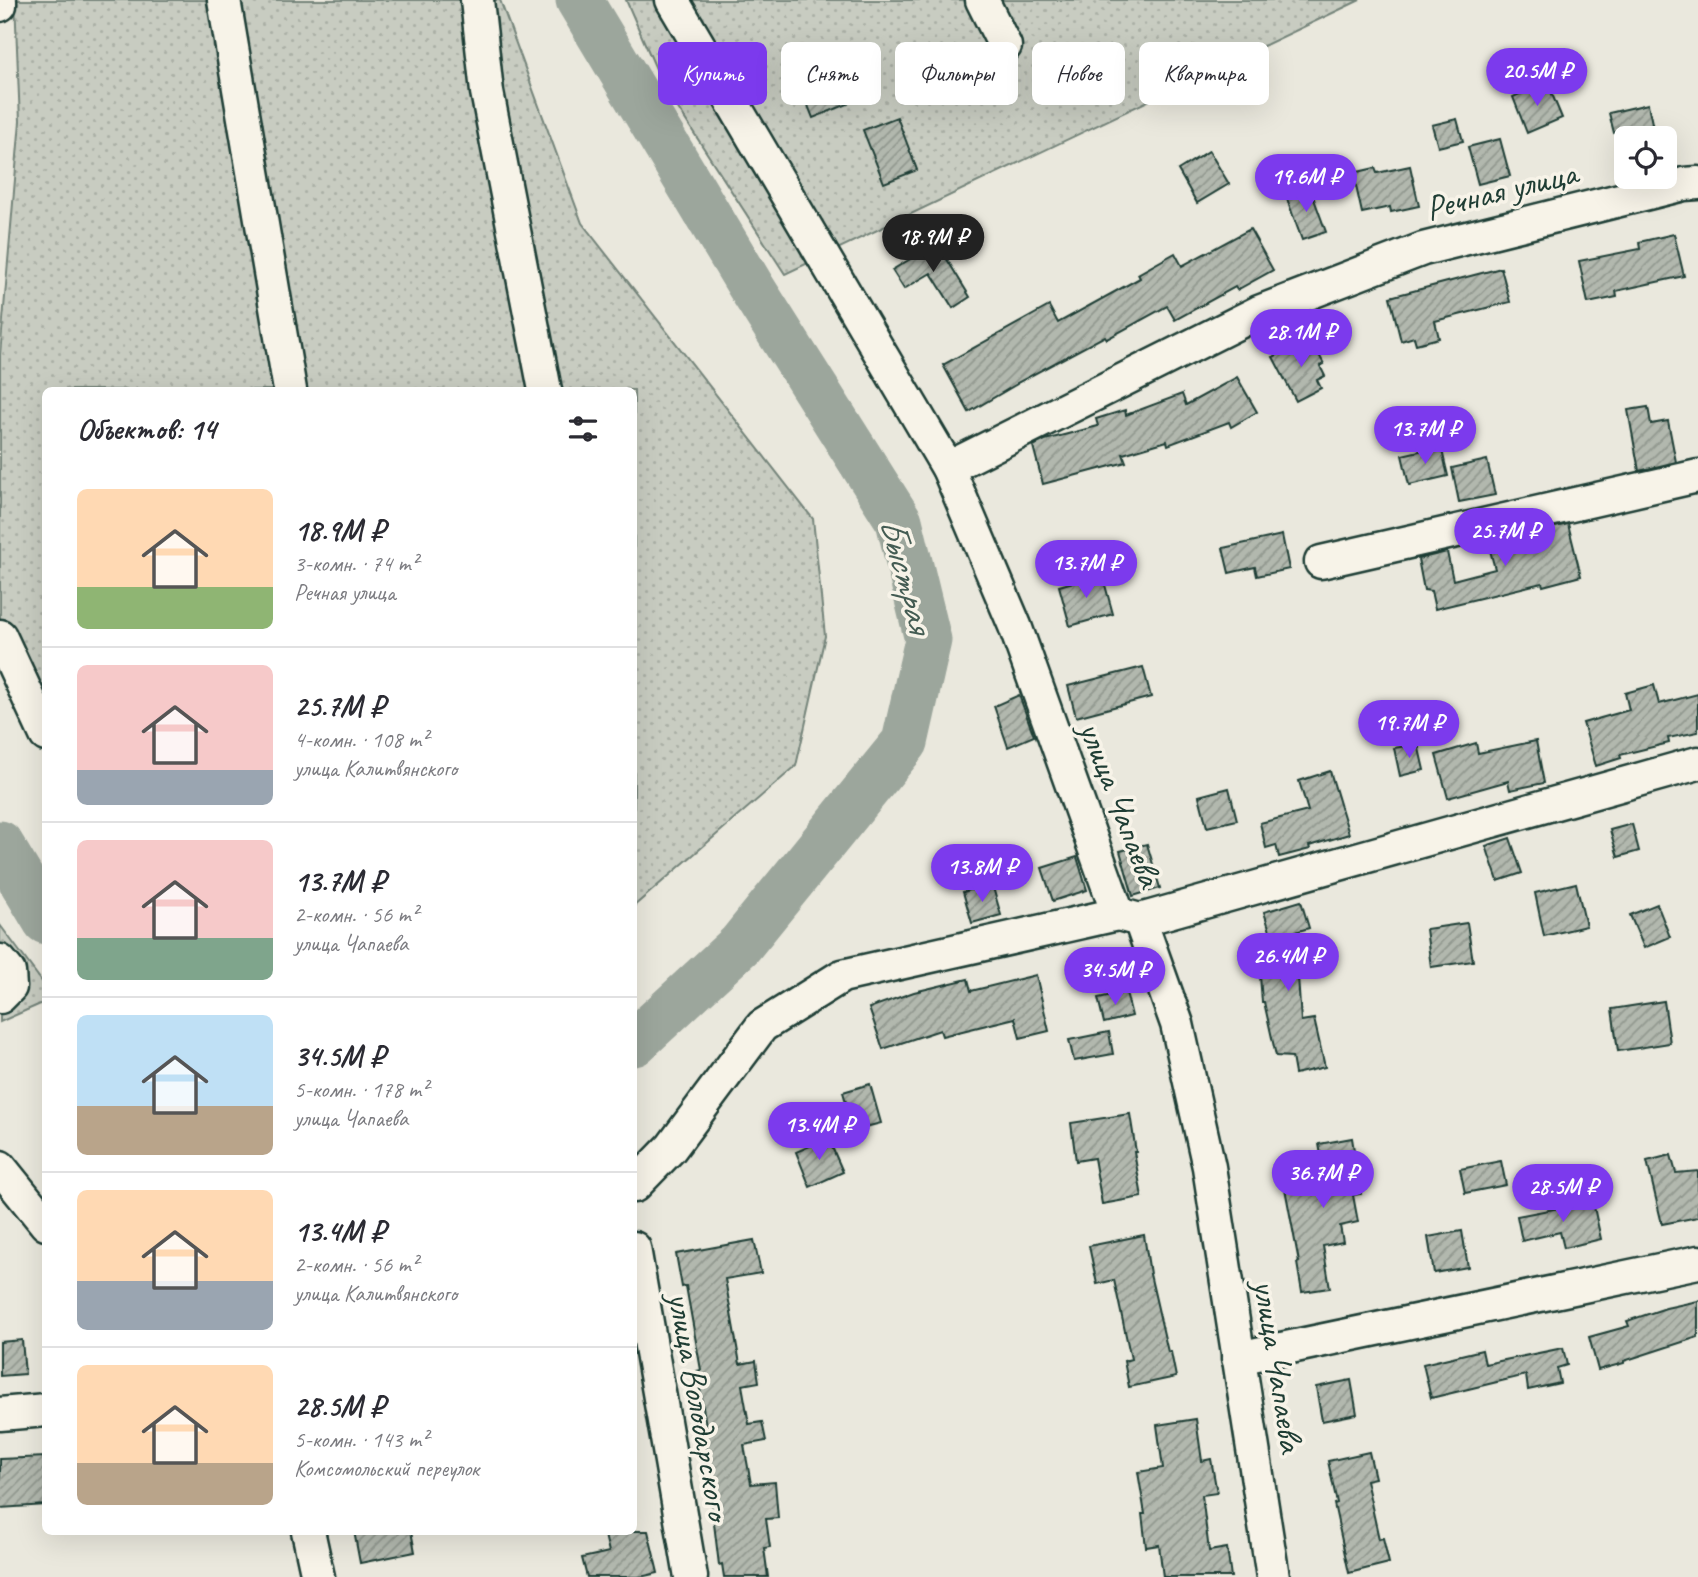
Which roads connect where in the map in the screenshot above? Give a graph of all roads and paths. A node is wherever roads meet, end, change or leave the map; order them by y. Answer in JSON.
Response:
{"nodes":[{"id":1,"x":0,"y":0,"type":"edge"},
{"id":2,"x":224,"y":0,"type":"edge"},
{"id":3,"x":477,"y":0,"type":"edge"},
{"id":4,"x":672,"y":0,"type":"edge"},
{"id":5,"x":982,"y":0,"type":"edge"},
{"id":6,"x":0,"y":5,"type":"edge"},
{"id":7,"x":1003,"y":42,"type":"edge"},
{"id":8,"x":1698,"y":183,"type":"edge"},
{"id":9,"x":289,"y":387,"type":"edge"},
{"id":10,"x":544,"y":387,"type":"edge"},
{"id":11,"x":948,"y":468,"type":"junction"},
{"id":12,"x":1698,"y":476,"type":"edge"},
{"id":13,"x":1321,"y":562,"type":"dead end"},
{"id":14,"x":0,"y":636,"type":"edge"},
{"id":15,"x":42,"y":726,"type":"edge"},
{"id":16,"x":1698,"y":762,"type":"edge"},
{"id":17,"x":1129,"y":917,"type":"junction"},
{"id":18,"x":0,"y":1167,"type":"edge"},
{"id":19,"x":637,"y":1183,"type":"edge"},
{"id":20,"x":42,"y":1219,"type":"edge"},
{"id":21,"x":1698,"y":1262,"type":"edge"},
{"id":22,"x":637,"y":1265,"type":"edge"},
{"id":23,"x":1238,"y":1358,"type":"junction"},
{"id":24,"x":42,"y":1410,"type":"edge"},
{"id":25,"x":0,"y":1414,"type":"edge"},
{"id":26,"x":309,"y":1535,"type":"edge"},
{"id":27,"x":318,"y":1577,"type":"edge"},
{"id":28,"x":691,"y":1577,"type":"edge"},
{"id":29,"x":1273,"y":1577,"type":"edge"}],
"edges":[{"from":1,"to":6,"type":"street"},
{"from":2,"to":9,"type":"street"},
{"from":3,"to":10,"type":"street"},
{"from":4,"to":11,"type":"street","name":"улица Чапаева"},
{"from":5,"to":7,"type":"street"},
{"from":8,"to":11,"type":"street","name":"Речная улица"},
{"from":11,"to":17,"type":"street","name":"улица Чапаева"},
{"from":12,"to":13,"type":"street"},
{"from":14,"to":15,"type":"street"},
{"from":16,"to":17,"type":"street"},
{"from":17,"to":19,"type":"street"},
{"from":17,"to":23,"type":"street","name":"улица Чапаева"},
{"from":18,"to":20,"type":"street"},
{"from":21,"to":23,"type":"street"},
{"from":22,"to":28,"type":"street","name":"улица Володарского"},
{"from":23,"to":29,"type":"street","name":"улица Чапаева"},
{"from":24,"to":25,"type":"street"},
{"from":26,"to":27,"type":"street"}]}
